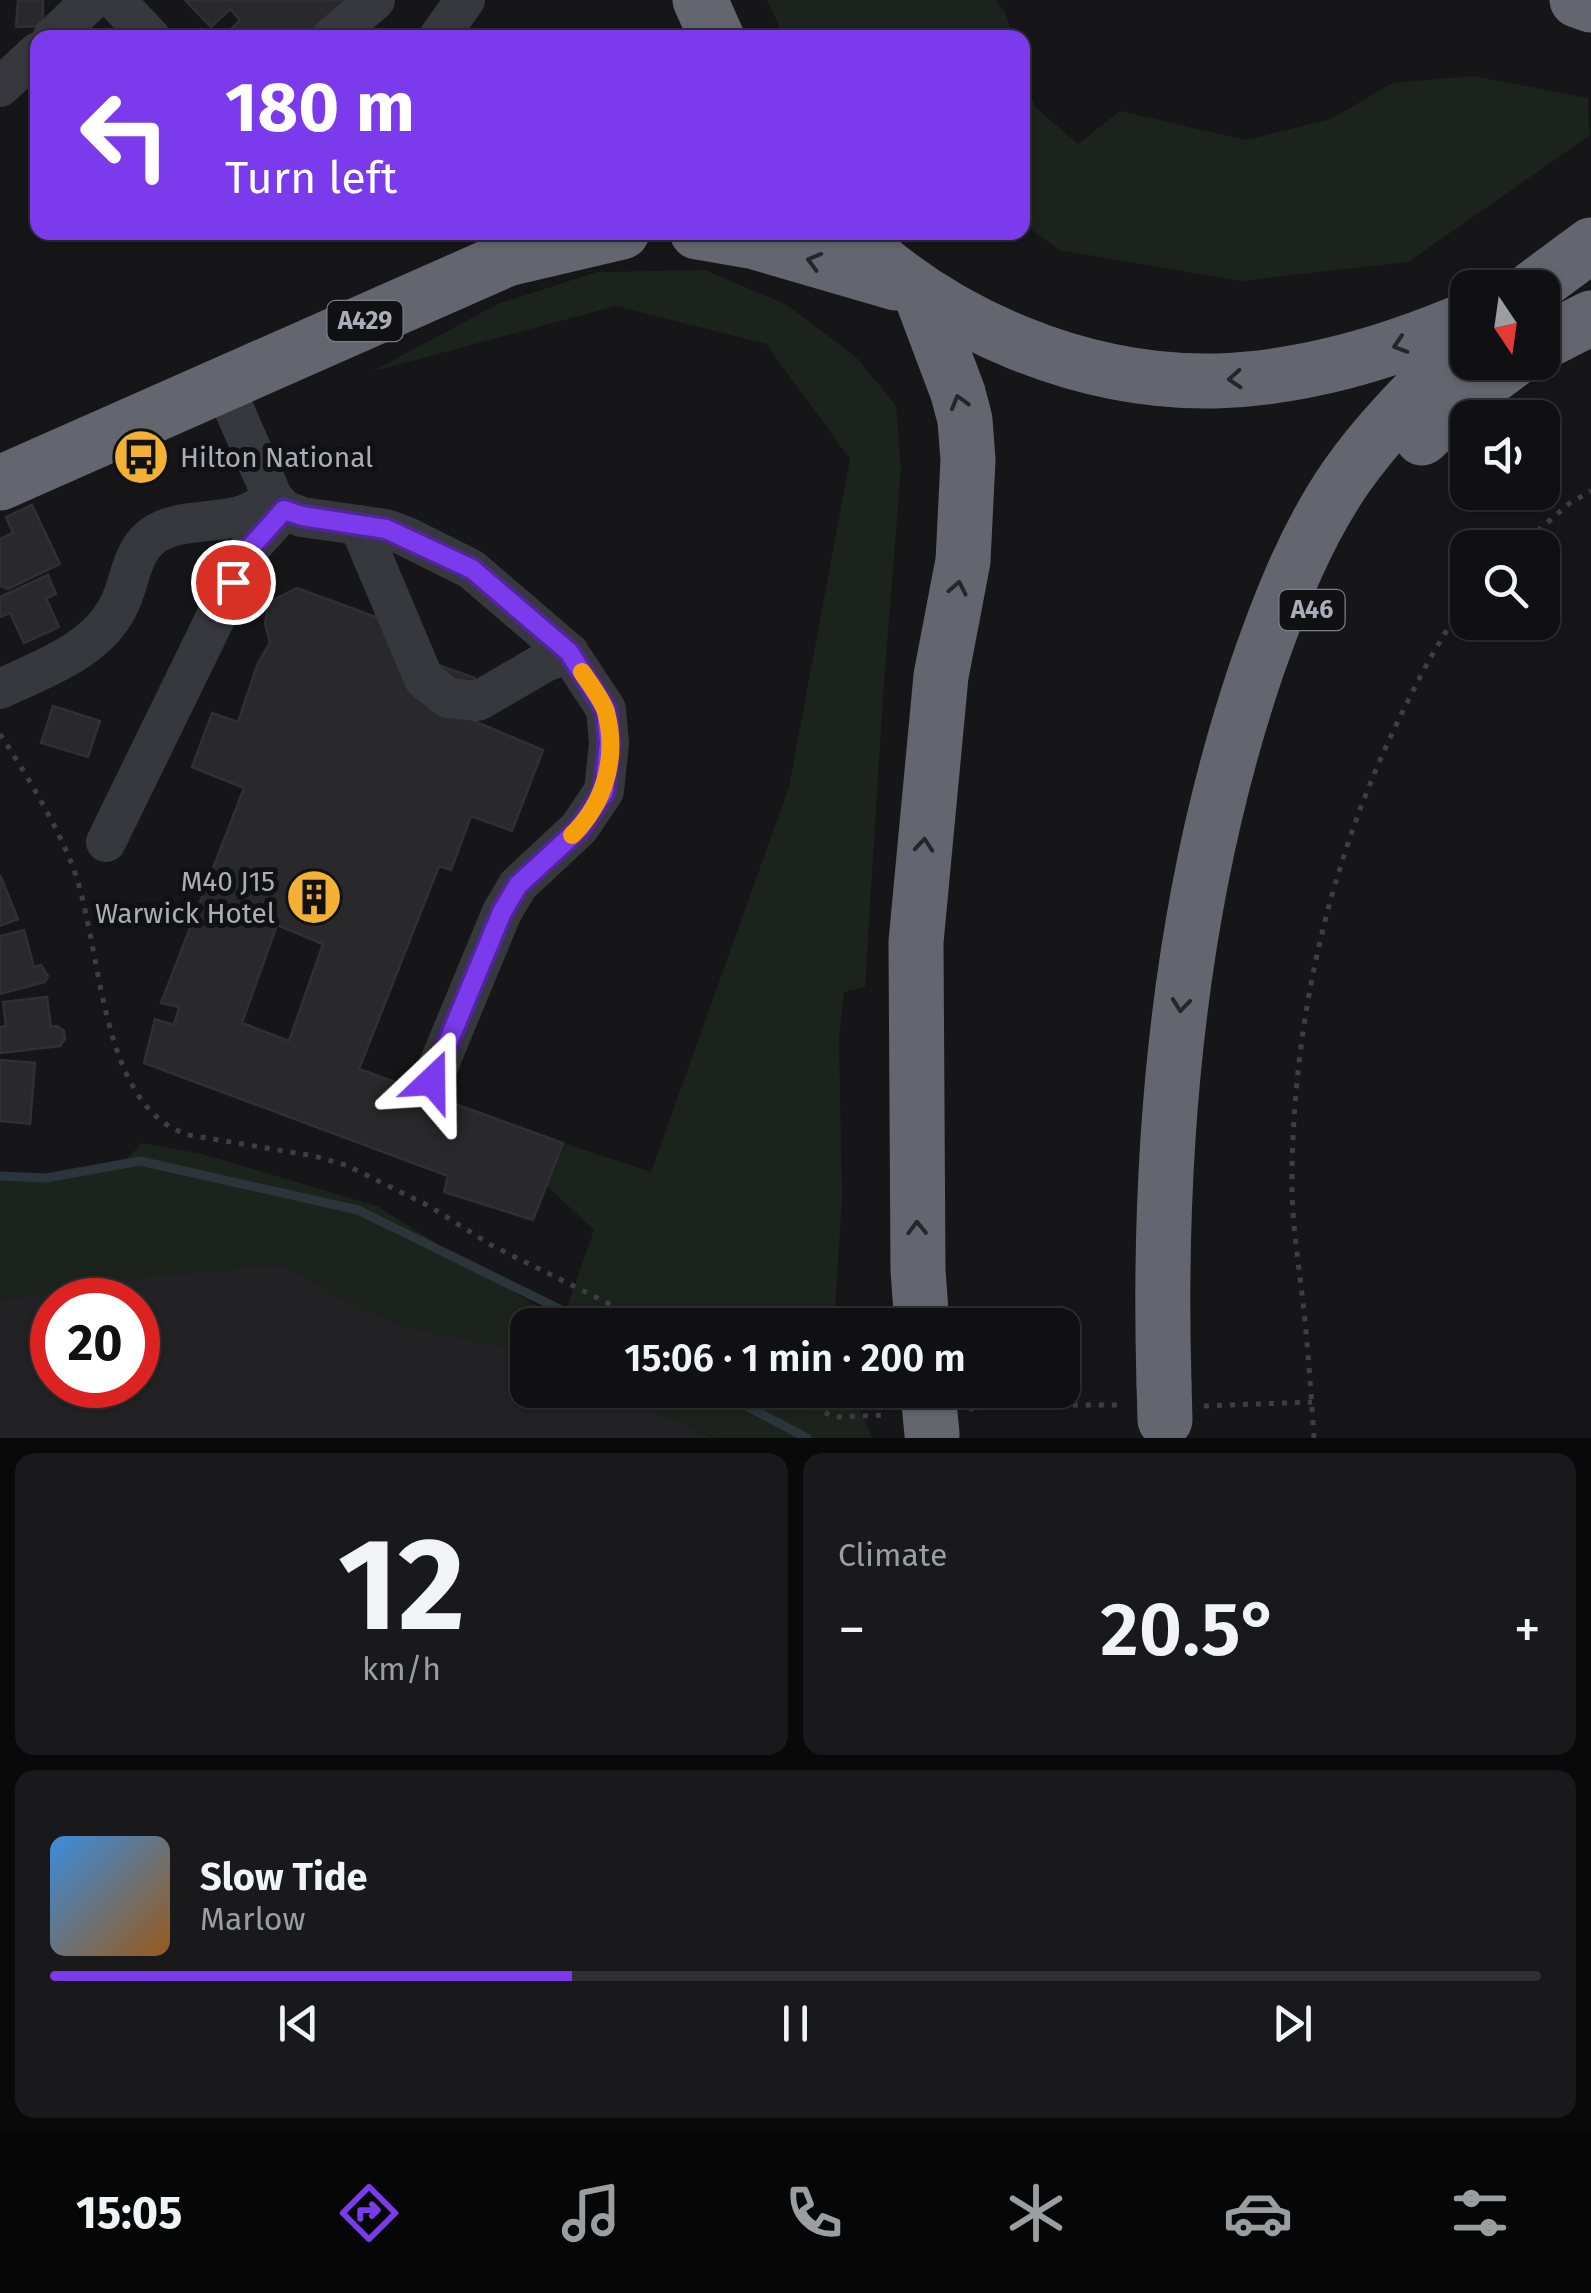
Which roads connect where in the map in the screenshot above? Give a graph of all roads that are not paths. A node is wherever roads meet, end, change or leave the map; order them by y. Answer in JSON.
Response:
{"nodes":[{"id":1,"x":92,"y":0,"type":"edge"},
{"id":2,"x":115,"y":0,"type":"edge"},
{"id":3,"x":375,"y":0,"type":"edge"},
{"id":4,"x":465,"y":0,"type":"edge"},
{"id":5,"x":1577,"y":0,"type":"edge"},
{"id":6,"x":1591,"y":5,"type":"edge"},
{"id":7,"x":60,"y":30,"type":"edge"},
{"id":8,"x":143,"y":30,"type":"edge"},
{"id":9,"x":340,"y":30,"type":"edge"},
{"id":10,"x":444,"y":30,"type":"edge"},
{"id":11,"x":30,"y":60,"type":"edge"},
{"id":12,"x":0,"y":88,"type":"edge"},
{"id":13,"x":566,"y":240,"type":"edge"},
{"id":14,"x":743,"y":240,"type":"edge"},
{"id":15,"x":857,"y":240,"type":"edge"},
{"id":16,"x":1591,"y":245,"type":"edge"},
{"id":17,"x":524,"y":246,"type":"edge"},
{"id":18,"x":1560,"y":276,"type":"edge"},
{"id":19,"x":914,"y":288,"type":"junction"},
{"id":20,"x":1591,"y":318,"type":"edge"},
{"id":21,"x":1450,"y":326,"type":"edge"},
{"id":22,"x":1560,"y":334,"type":"edge"},
{"id":23,"x":1450,"y":360,"type":"edge"},
{"id":24,"x":1488,"y":380,"type":"edge"},
{"id":25,"x":223,"y":384,"type":"junction"},
{"id":26,"x":0,"y":483,"type":"edge"},
{"id":27,"x":278,"y":504,"type":"junction"},
{"id":28,"x":358,"y":525,"type":"junction"},
{"id":29,"x":569,"y":652,"type":"junction"},
{"id":30,"x":0,"y":690,"type":"edge"},
{"id":31,"x":106,"y":842,"type":"dead end"},
{"id":32,"x":1195,"y":908,"type":"junction"},
{"id":33,"x":432,"y":1081,"type":"dead end"},
{"id":34,"x":921,"y":1308,"type":"edge"},
{"id":35,"x":1164,"y":1410,"type":"edge"}],
"edges":[{"from":1,"to":7,"type":"street"},
{"from":2,"to":8,"type":"street"},
{"from":3,"to":9,"type":"street"},
{"from":4,"to":10,"type":"street"},
{"from":5,"to":6,"type":"highway"},
{"from":11,"to":12,"type":"street"},
{"from":13,"to":17,"type":"highway","number":"A429"},
{"from":19,"to":14,"type":"highway","one_way":true},
{"from":15,"to":19,"type":"highway"},
{"from":16,"to":18,"type":"highway"},
{"from":17,"to":25,"type":"highway","number":"A429"},
{"from":21,"to":19,"type":"highway","one_way":true},
{"from":34,"to":19,"type":"highway","one_way":true},
{"from":20,"to":22,"type":"highway"},
{"from":23,"to":32,"type":"highway","number":"A46"},
{"from":24,"to":32,"type":"highway","number":"A46"},
{"from":25,"to":26,"type":"highway","number":"A429"},
{"from":25,"to":27,"type":"street"},
{"from":27,"to":28,"type":"street"},
{"from":27,"to":30,"type":"street"},
{"from":27,"to":31,"type":"street"},
{"from":28,"to":29,"type":"street"},
{"from":28,"to":29,"type":"street"},
{"from":29,"to":33,"type":"street"},
{"from":32,"to":35,"type":"highway","number":"A46","one_way":true}]}
